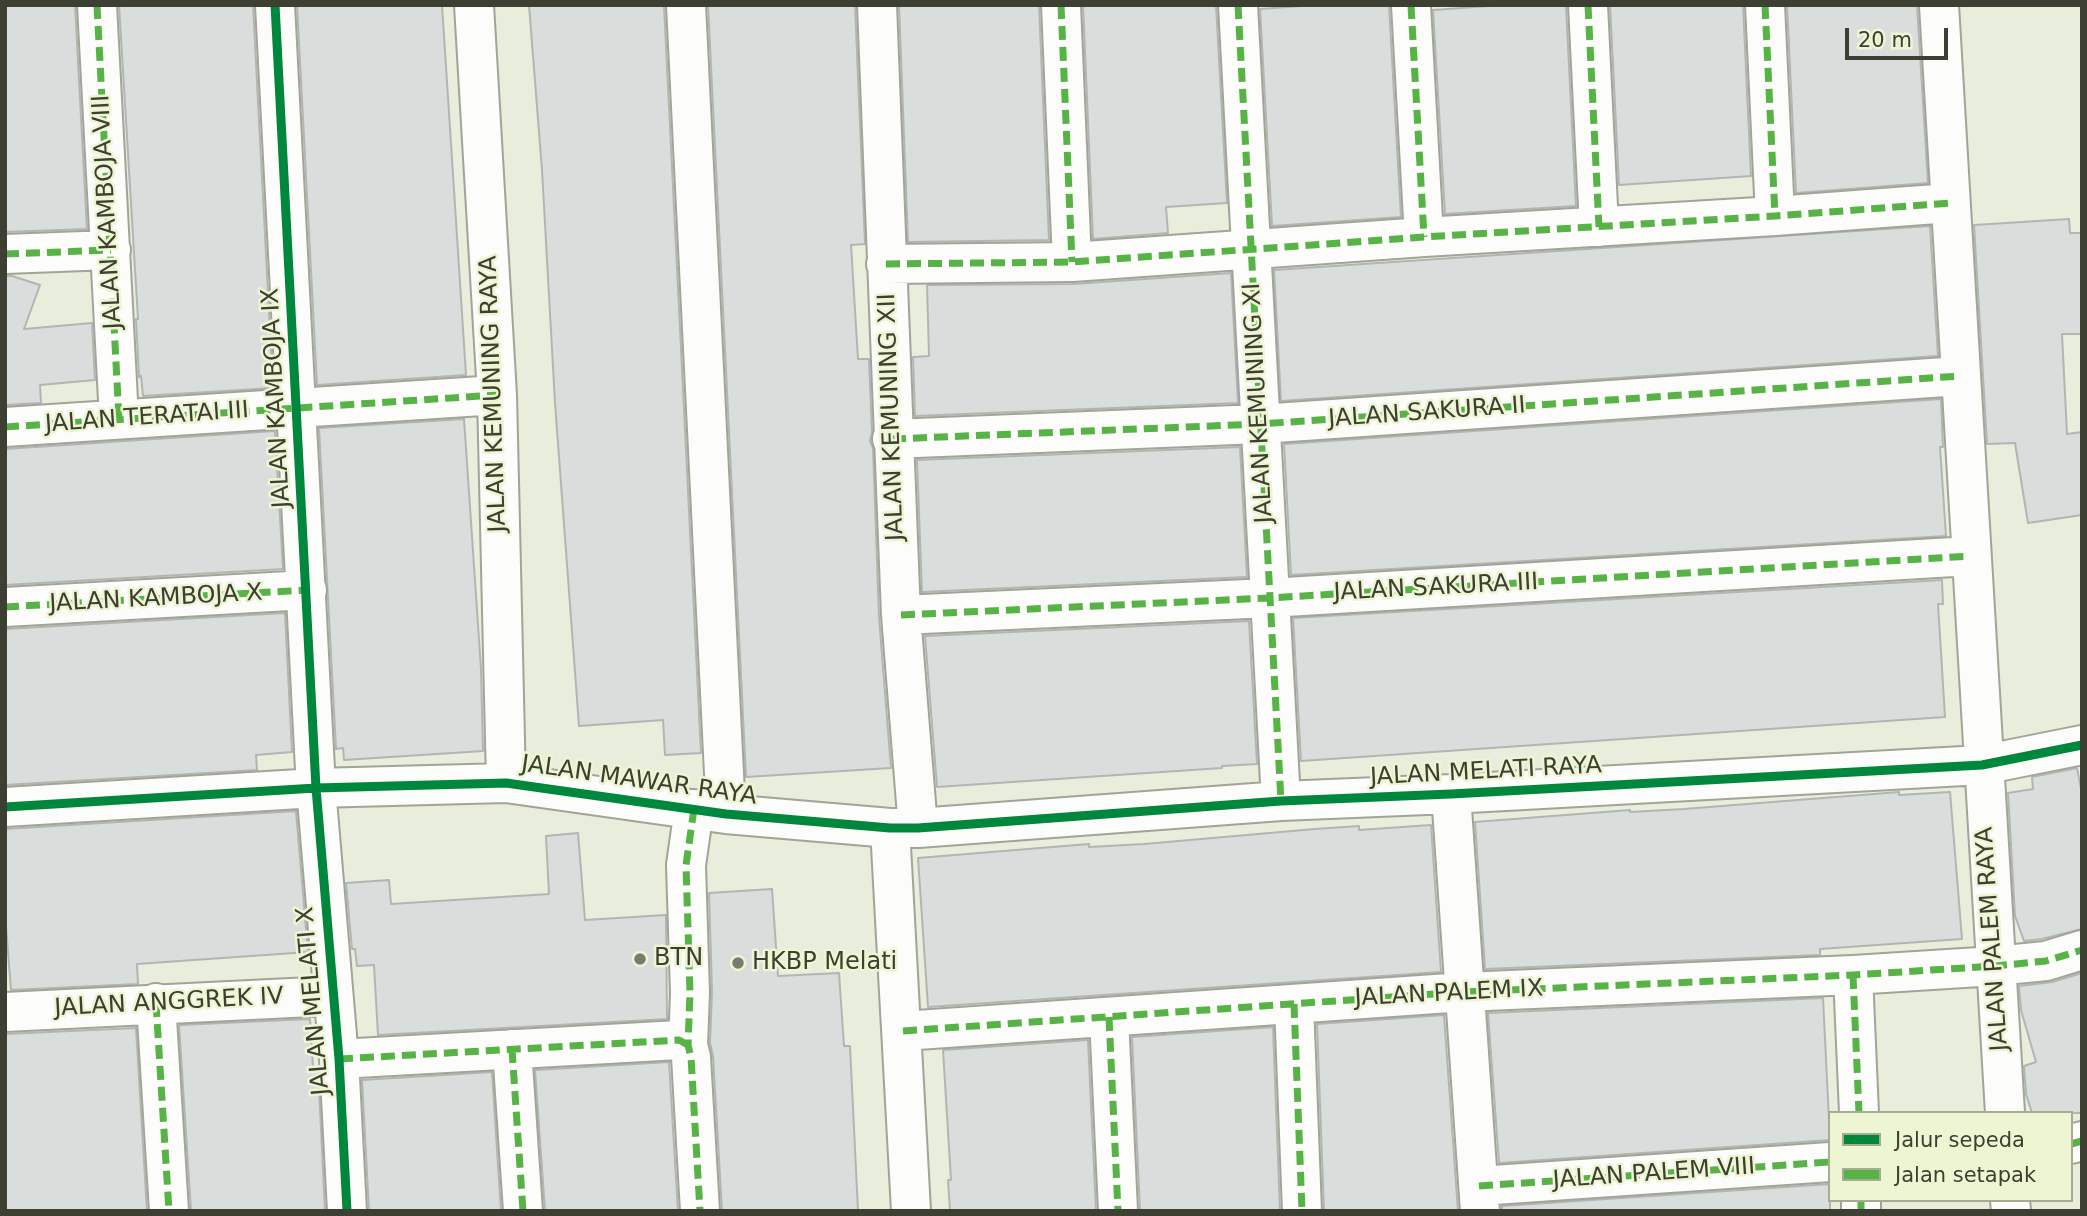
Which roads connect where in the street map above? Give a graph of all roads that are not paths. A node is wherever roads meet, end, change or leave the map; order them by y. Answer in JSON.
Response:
{"nodes":[{"id":1,"x":97,"y":5,"type":"edge"},
{"id":2,"x":275,"y":5,"type":"edge"},
{"id":3,"x":474,"y":5,"type":"edge"},
{"id":4,"x":686,"y":5,"type":"edge"},
{"id":5,"x":877,"y":5,"type":"edge"},
{"id":6,"x":1061,"y":5,"type":"edge"},
{"id":7,"x":1238,"y":5,"type":"edge"},
{"id":8,"x":1411,"y":5,"type":"edge"},
{"id":9,"x":1588,"y":5,"type":"edge"},
{"id":10,"x":1765,"y":5,"type":"edge"},
{"id":11,"x":1939,"y":5,"type":"edge"},
{"id":12,"x":1950,"y":203,"type":"junction"},
{"id":13,"x":1775,"y":216,"type":"junction"},
{"id":14,"x":1599,"y":227,"type":"junction"},
{"id":15,"x":1424,"y":237,"type":"junction"},
{"id":16,"x":1250,"y":248,"type":"junction"},
{"id":17,"x":111,"y":250,"type":"junction"},
{"id":18,"x":5,"y":254,"type":"edge"},
{"id":19,"x":1072,"y":262,"type":"junction"},
{"id":20,"x":886,"y":264,"type":"junction"},
{"id":21,"x":1960,"y":376,"type":"junction"},
{"id":22,"x":497,"y":395,"type":"junction"},
{"id":23,"x":296,"y":409,"type":"junction"},
{"id":24,"x":118,"y":419,"type":"junction"},
{"id":25,"x":1260,"y":424,"type":"junction"},
{"id":26,"x":5,"y":427,"type":"edge"},
{"id":27,"x":892,"y":439,"type":"junction"},
{"id":28,"x":1970,"y":556,"type":"junction"},
{"id":29,"x":307,"y":590,"type":"junction"},
{"id":30,"x":1269,"y":598,"type":"junction"},
{"id":31,"x":5,"y":607,"type":"edge"},
{"id":32,"x":901,"y":615,"type":"junction"},
{"id":33,"x":2082,"y":744,"type":"edge"},
{"id":34,"x":1982,"y":765,"type":"junction"},
{"id":35,"x":506,"y":783,"type":"junction"},
{"id":36,"x":316,"y":788,"type":"junction"},
{"id":37,"x":1451,"y":794,"type":"junction"},
{"id":38,"x":1281,"y":801,"type":"junction"},
{"id":39,"x":5,"y":807,"type":"edge"},
{"id":40,"x":710,"y":812,"type":"junction"},
{"id":41,"x":904,"y":828,"type":"junction"},
{"id":42,"x":2082,"y":950,"type":"edge"},
{"id":43,"x":1995,"y":965,"type":"junction"},
{"id":44,"x":1853,"y":975,"type":"junction"},
{"id":45,"x":1464,"y":992,"type":"junction"},
{"id":46,"x":332,"y":996,"type":"junction"},
{"id":47,"x":156,"y":1003,"type":"junction"},
{"id":48,"x":1294,"y":1004,"type":"junction"},
{"id":49,"x":5,"y":1012,"type":"edge"},
{"id":50,"x":1109,"y":1017,"type":"junction"},
{"id":51,"x":903,"y":1031,"type":"junction"},
{"id":52,"x":688,"y":1045,"type":"junction"},
{"id":53,"x":512,"y":1049,"type":"junction"},
{"id":54,"x":339,"y":1059,"type":"junction"},
{"id":55,"x":1858,"y":1111,"type":"edge"},
{"id":56,"x":2005,"y":1111,"type":"edge"},
{"id":57,"x":1828,"y":1162,"type":"edge"},
{"id":58,"x":1479,"y":1198,"type":"edge"},
{"id":59,"x":169,"y":1211,"type":"edge"},
{"id":60,"x":347,"y":1211,"type":"edge"},
{"id":61,"x":523,"y":1211,"type":"edge"},
{"id":62,"x":700,"y":1211,"type":"edge"},
{"id":63,"x":911,"y":1211,"type":"edge"},
{"id":64,"x":1118,"y":1211,"type":"edge"},
{"id":65,"x":1302,"y":1211,"type":"edge"}],
"edges":[{"from":1,"to":17,"type":"street","name":"JALAN KAMBOJA VIII"},
{"from":2,"to":23,"type":"street","name":"JALAN KAMBOJA IX"},
{"from":3,"to":22,"type":"street","name":"JALAN KEMUNING RAYA"},
{"from":4,"to":40,"type":"street"},
{"from":5,"to":20,"type":"street","name":"JALAN KEMUNING XII"},
{"from":6,"to":19,"type":"street"},
{"from":7,"to":16,"type":"street","name":"JALAN KEMUNING XI"},
{"from":8,"to":15,"type":"street"},
{"from":9,"to":14,"type":"street"},
{"from":10,"to":13,"type":"street"},
{"from":11,"to":12,"type":"street","name":"JALAN PALEM RAYA"},
{"from":12,"to":13,"type":"street"},
{"from":12,"to":21,"type":"street","name":"JALAN PALEM RAYA"},
{"from":13,"to":14,"type":"street"},
{"from":14,"to":15,"type":"street"},
{"from":15,"to":16,"type":"street"},
{"from":16,"to":19,"type":"street"},
{"from":16,"to":25,"type":"street","name":"JALAN KEMUNING XI"},
{"from":17,"to":18,"type":"street"},
{"from":17,"to":24,"type":"street","name":"JALAN KAMBOJA VIII"},
{"from":19,"to":20,"type":"street"},
{"from":20,"to":27,"type":"street","name":"JALAN KEMUNING XII"},
{"from":21,"to":25,"type":"street","name":"JALAN SAKURA II"},
{"from":21,"to":28,"type":"street","name":"JALAN PALEM RAYA"},
{"from":22,"to":23,"type":"street","name":"JALAN TERATAI III"},
{"from":22,"to":35,"type":"street","name":"JALAN KEMUNING RAYA"},
{"from":23,"to":24,"type":"street","name":"JALAN TERATAI III"},
{"from":23,"to":29,"type":"street","name":"JALAN KAMBOJA IX"},
{"from":24,"to":26,"type":"street","name":"JALAN TERATAI III"},
{"from":25,"to":27,"type":"street","name":"JALAN SAKURA II"},
{"from":25,"to":30,"type":"street","name":"JALAN KEMUNING XI"},
{"from":27,"to":32,"type":"street","name":"JALAN KEMUNING XII"},
{"from":28,"to":30,"type":"street","name":"JALAN SAKURA III"},
{"from":28,"to":34,"type":"street","name":"JALAN PALEM RAYA"},
{"from":29,"to":31,"type":"street","name":"JALAN KAMBOJA X"},
{"from":29,"to":36,"type":"street","name":"JALAN KAMBOJA IX"},
{"from":30,"to":32,"type":"street","name":"JALAN SAKURA III"},
{"from":30,"to":38,"type":"street","name":"JALAN KEMUNING XI"},
{"from":32,"to":41,"type":"street","name":"JALAN KEMUNING XII"},
{"from":33,"to":34,"type":"street","name":"JALAN MELATI RAYA"},
{"from":34,"to":37,"type":"street","name":"JALAN MELATI RAYA"},
{"from":34,"to":43,"type":"street","name":"JALAN PALEM RAYA"},
{"from":35,"to":36,"type":"street","name":"JALAN MAWAR RAYA"},
{"from":35,"to":40,"type":"street","name":"JALAN MAWAR RAYA"},
{"from":36,"to":39,"type":"street","name":"JALAN MAWAR RAYA"},
{"from":36,"to":46,"type":"street","name":"JALAN MELATI X"},
{"from":37,"to":38,"type":"street","name":"JALAN MELATI RAYA"},
{"from":37,"to":45,"type":"street"},
{"from":38,"to":41,"type":"street","name":"JALAN MELATI RAYA"},
{"from":40,"to":41,"type":"street","name":"JALAN MAWAR RAYA"},
{"from":40,"to":52,"type":"street"},
{"from":41,"to":51,"type":"street","name":"JALAN KEMUNING XII"},
{"from":42,"to":43,"type":"street","name":"JALAN PALEM IX"},
{"from":43,"to":44,"type":"street","name":"JALAN PALEM IX"},
{"from":43,"to":56,"type":"street","name":"JALAN PALEM RAYA"},
{"from":44,"to":45,"type":"street","name":"JALAN PALEM IX"},
{"from":44,"to":55,"type":"street"},
{"from":45,"to":48,"type":"street","name":"JALAN PALEM IX"},
{"from":45,"to":58,"type":"street"},
{"from":46,"to":47,"type":"street","name":"JALAN ANGGREK IV"},
{"from":46,"to":54,"type":"street","name":"JALAN MELATI X"},
{"from":47,"to":49,"type":"street","name":"JALAN ANGGREK IV"},
{"from":47,"to":59,"type":"street"},
{"from":48,"to":50,"type":"street","name":"JALAN PALEM IX"},
{"from":48,"to":65,"type":"street"},
{"from":50,"to":51,"type":"street","name":"JALAN PALEM IX"},
{"from":50,"to":64,"type":"street"},
{"from":51,"to":63,"type":"street","name":"JALAN KEMUNING XII"},
{"from":52,"to":53,"type":"street"},
{"from":52,"to":62,"type":"street"},
{"from":53,"to":54,"type":"street"},
{"from":53,"to":61,"type":"street"},
{"from":54,"to":60,"type":"street","name":"JALAN MELATI X"},
{"from":57,"to":58,"type":"street","name":"JALAN PALEM VIII"}]}
